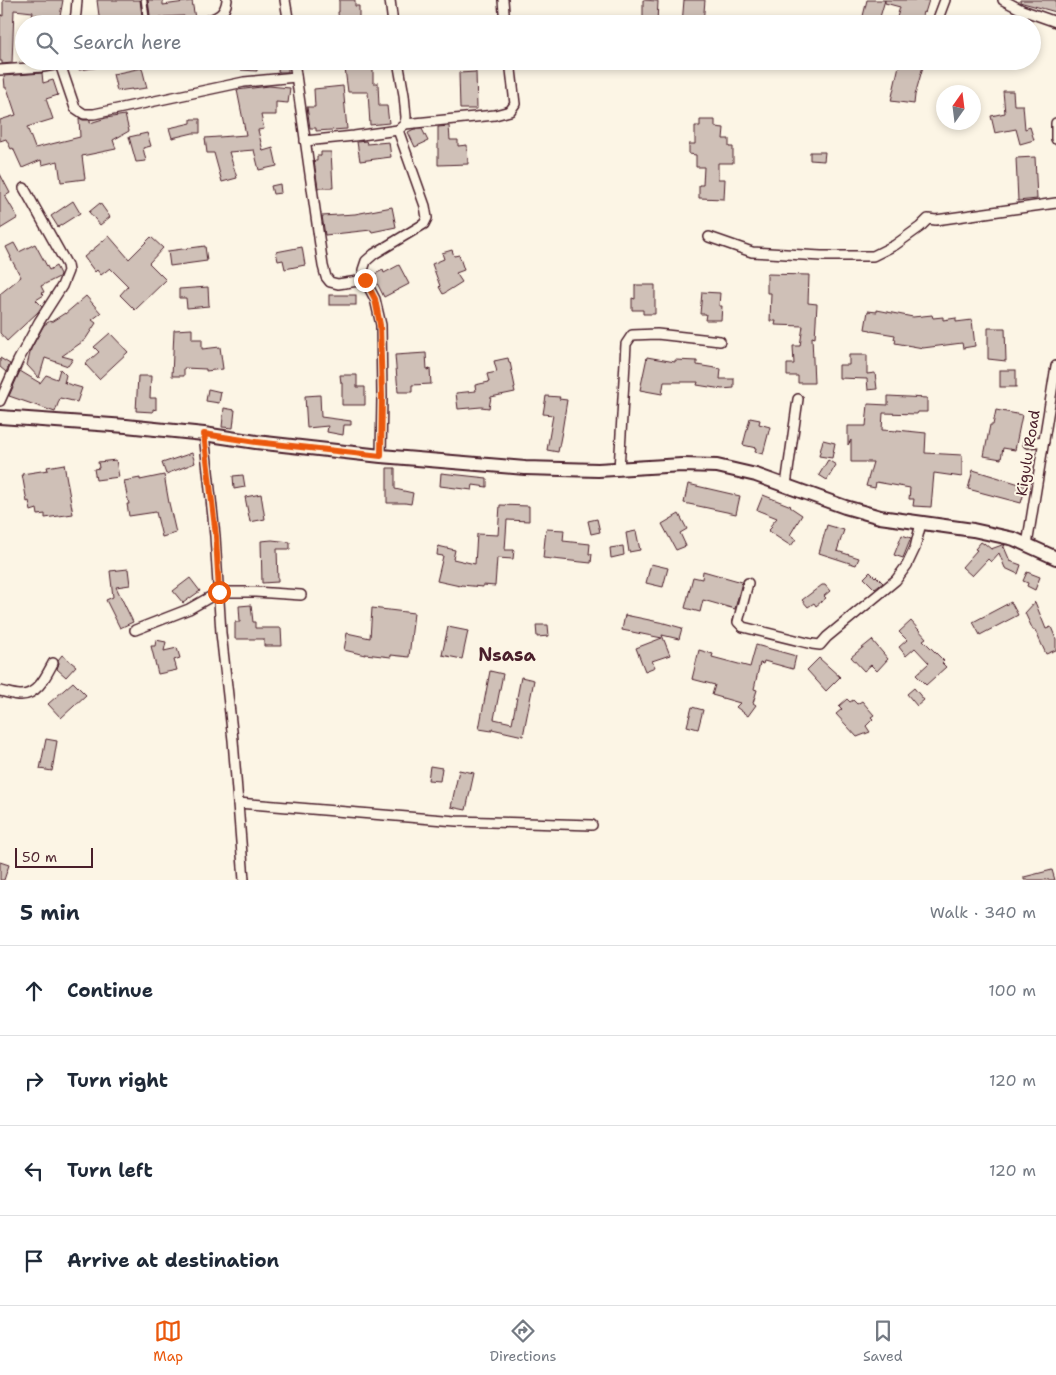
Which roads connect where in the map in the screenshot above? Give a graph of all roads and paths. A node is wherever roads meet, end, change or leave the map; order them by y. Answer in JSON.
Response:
{"nodes":[{"id":1,"x":76,"y":0,"type":"edge"},
{"id":2,"x":144,"y":0,"type":"edge"},
{"id":3,"x":227,"y":0,"type":"edge"},
{"id":4,"x":285,"y":0,"type":"edge"},
{"id":5,"x":390,"y":0,"type":"edge"},
{"id":6,"x":502,"y":0,"type":"edge"},
{"id":7,"x":945,"y":0,"type":"edge"},
{"id":8,"x":1000,"y":1,"type":"edge"},
{"id":9,"x":76,"y":15,"type":"edge"},
{"id":10,"x":146,"y":15,"type":"edge"},
{"id":11,"x":220,"y":15,"type":"edge"},
{"id":12,"x":288,"y":15,"type":"edge"},
{"id":13,"x":391,"y":15,"type":"edge"},
{"id":14,"x":504,"y":15,"type":"edge"},
{"id":15,"x":939,"y":15,"type":"edge"},
{"id":16,"x":1036,"y":15,"type":"edge"},
{"id":17,"x":1041,"y":17,"type":"edge"},
{"id":18,"x":1056,"y":22,"type":"edge"},
{"id":19,"x":15,"y":69,"type":"edge"},
{"id":20,"x":0,"y":70,"type":"edge"},
{"id":21,"x":63,"y":70,"type":"edge"},
{"id":22,"x":295,"y":70,"type":"edge"},
{"id":23,"x":400,"y":70,"type":"edge"},
{"id":24,"x":511,"y":70,"type":"edge"},
{"id":25,"x":296,"y":77,"type":"junction"},
{"id":26,"x":1056,"y":123,"type":"edge"},
{"id":27,"x":401,"y":127,"type":"junction"},
{"id":28,"x":1055,"y":134,"type":"edge"},
{"id":29,"x":1056,"y":139,"type":"edge"},
{"id":30,"x":305,"y":141,"type":"junction"},
{"id":31,"x":24,"y":188,"type":"dead end"},
{"id":32,"x":1056,"y":203,"type":"edge"},
{"id":33,"x":709,"y":237,"type":"dead end"},
{"id":34,"x":365,"y":280,"type":"junction"},
{"id":35,"x":720,"y":341,"type":"dead end"},
{"id":36,"x":1056,"y":366,"type":"edge"},
{"id":37,"x":798,"y":399,"type":"dead end"},
{"id":38,"x":0,"y":401,"type":"edge"},
{"id":39,"x":1052,"y":408,"type":"edge"},
{"id":40,"x":0,"y":417,"type":"edge"},
{"id":41,"x":204,"y":434,"type":"junction"},
{"id":42,"x":1044,"y":441,"type":"junction"},
{"id":43,"x":1028,"y":443,"type":"dead end"},
{"id":44,"x":381,"y":456,"type":"junction"},
{"id":45,"x":619,"y":470,"type":"junction"},
{"id":46,"x":786,"y":486,"type":"junction"},
{"id":47,"x":920,"y":523,"type":"junction"},
{"id":48,"x":1027,"y":545,"type":"junction"},
{"id":49,"x":1056,"y":558,"type":"edge"},
{"id":50,"x":748,"y":583,"type":"dead end"},
{"id":51,"x":219,"y":592,"type":"junction"},
{"id":52,"x":301,"y":595,"type":"dead end"},
{"id":53,"x":135,"y":630,"type":"dead end"},
{"id":54,"x":53,"y":663,"type":"dead end"},
{"id":55,"x":0,"y":691,"type":"edge"},
{"id":56,"x":238,"y":803,"type":"junction"},
{"id":57,"x":592,"y":825,"type":"dead end"},
{"id":58,"x":244,"y":880,"type":"edge"}],
"edges":[{"from":1,"to":9,"type":"street"},
{"from":2,"to":10,"type":"lane"},
{"from":3,"to":11,"type":"street"},
{"from":4,"to":12,"type":"street"},
{"from":5,"to":13,"type":"street"},
{"from":6,"to":14,"type":"street"},
{"from":7,"to":15,"type":"street"},
{"from":8,"to":16,"type":"street"},
{"from":17,"to":18,"type":"street"},
{"from":19,"to":20,"type":"street"},
{"from":21,"to":25,"type":"street"},
{"from":22,"to":25,"type":"street"},
{"from":23,"to":27,"type":"street"},
{"from":24,"to":27,"type":"street"},
{"from":25,"to":30,"type":"street"},
{"from":26,"to":28,"type":"street"},
{"from":27,"to":30,"type":"street"},
{"from":27,"to":34,"type":"street"},
{"from":28,"to":29,"type":"street"},
{"from":30,"to":34,"type":"street"},
{"from":31,"to":38,"type":"street"},
{"from":32,"to":33,"type":"street"},
{"from":34,"to":44,"type":"street"},
{"from":35,"to":45,"type":"street"},
{"from":36,"to":39,"type":"street","name":"Kigulu Road"},
{"from":37,"to":46,"type":"street"},
{"from":39,"to":42,"type":"street","name":"Kigulu Road"},
{"from":40,"to":41,"type":"street"},
{"from":41,"to":44,"type":"street"},
{"from":41,"to":51,"type":"street"},
{"from":42,"to":43,"type":"street"},
{"from":42,"to":48,"type":"street","name":"Kigulu Road"},
{"from":44,"to":45,"type":"street"},
{"from":45,"to":46,"type":"street"},
{"from":46,"to":47,"type":"street"},
{"from":47,"to":48,"type":"street"},
{"from":47,"to":50,"type":"street"},
{"from":48,"to":49,"type":"street"},
{"from":51,"to":52,"type":"street"},
{"from":51,"to":53,"type":"street"},
{"from":51,"to":56,"type":"street"},
{"from":54,"to":55,"type":"street"},
{"from":56,"to":57,"type":"street"},
{"from":56,"to":58,"type":"street"}]}
